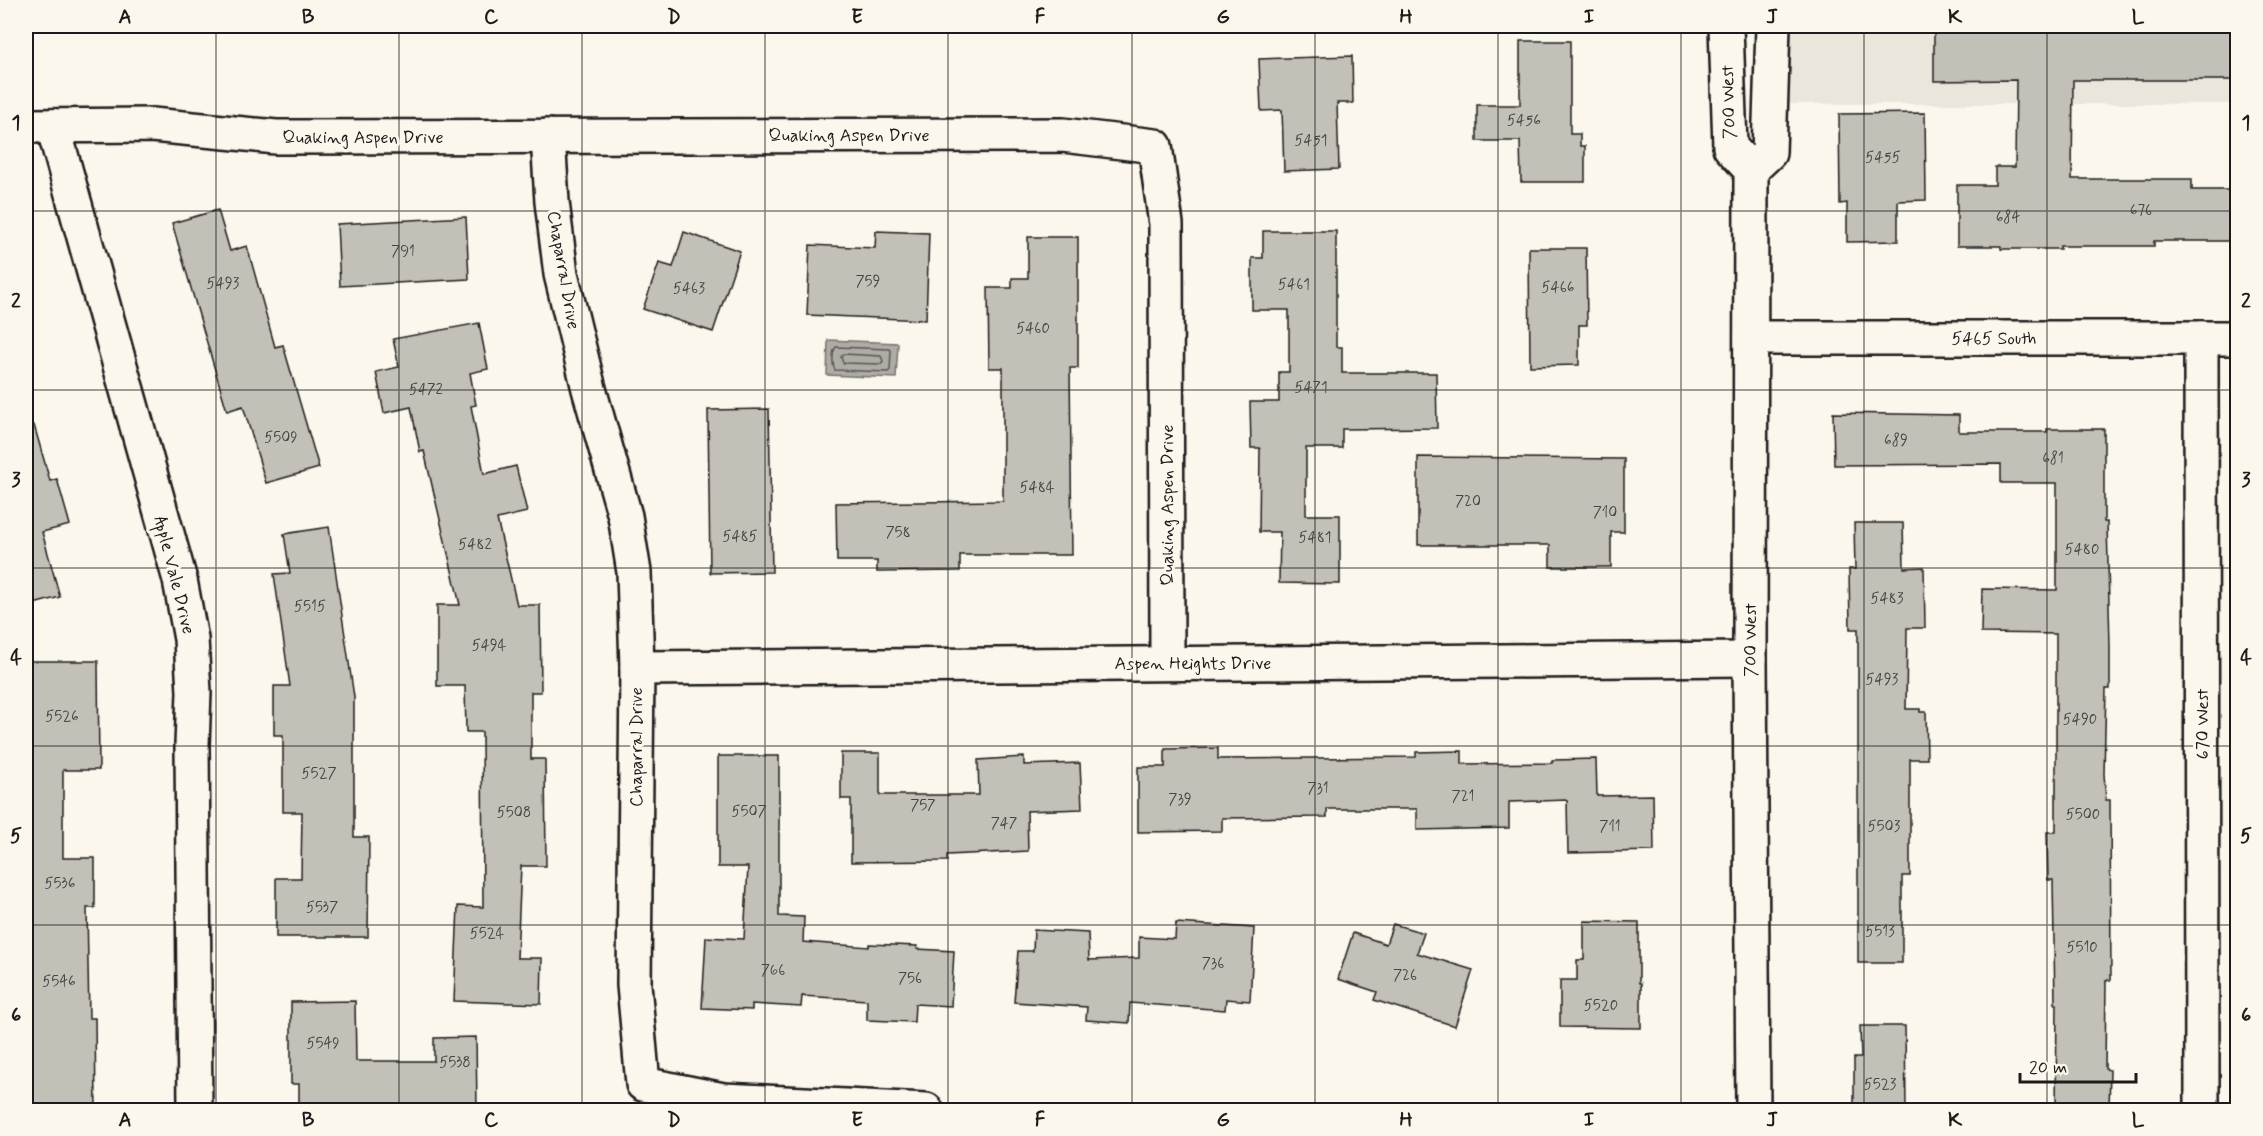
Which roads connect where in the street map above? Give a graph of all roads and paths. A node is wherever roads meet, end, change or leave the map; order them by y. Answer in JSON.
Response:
{"nodes":[{"id":1,"x":1726,"y":26,"type":"edge"},
{"id":2,"x":1773,"y":26,"type":"edge"},
{"id":3,"x":39,"y":126,"type":"edge"},
{"id":4,"x":548,"y":136,"type":"junction"},
{"id":5,"x":1751,"y":170,"type":"junction"},
{"id":6,"x":1751,"y":338,"type":"junction"},
{"id":7,"x":2201,"y":338,"type":"junction"},
{"id":8,"x":2238,"y":338,"type":"edge"},
{"id":9,"x":1750,"y":659,"type":"junction"},
{"id":10,"x":1167,"y":663,"type":"junction"},
{"id":11,"x":637,"y":668,"type":"junction"},
{"id":12,"x":195,"y":1110,"type":"edge"},
{"id":13,"x":926,"y":1110,"type":"edge"},
{"id":14,"x":1753,"y":1110,"type":"edge"},
{"id":15,"x":2202,"y":1110,"type":"edge"}],
"edges":[{"from":1,"to":5,"type":"street","name":"700 West"},
{"from":2,"to":5,"type":"street"},
{"from":3,"to":4,"type":"street","name":"Quaking Aspen Drive"},
{"from":3,"to":12,"type":"street","name":"Apple Vale Drive"},
{"from":4,"to":10,"type":"street","name":"Quaking Aspen Drive"},
{"from":4,"to":11,"type":"street","name":"Chaparral Drive"},
{"from":5,"to":6,"type":"street","name":"700 West"},
{"from":6,"to":7,"type":"street","name":"5465 South"},
{"from":6,"to":9,"type":"street","name":"700 West"},
{"from":7,"to":8,"type":"street","name":"5465 South"},
{"from":7,"to":15,"type":"street","name":"670 West"},
{"from":9,"to":10,"type":"street","name":"Aspen Heights Drive"},
{"from":9,"to":14,"type":"street","name":"700 West"},
{"from":10,"to":11,"type":"street","name":"Aspen Heights Drive"},
{"from":11,"to":13,"type":"street","name":"Chaparral Drive"}]}
